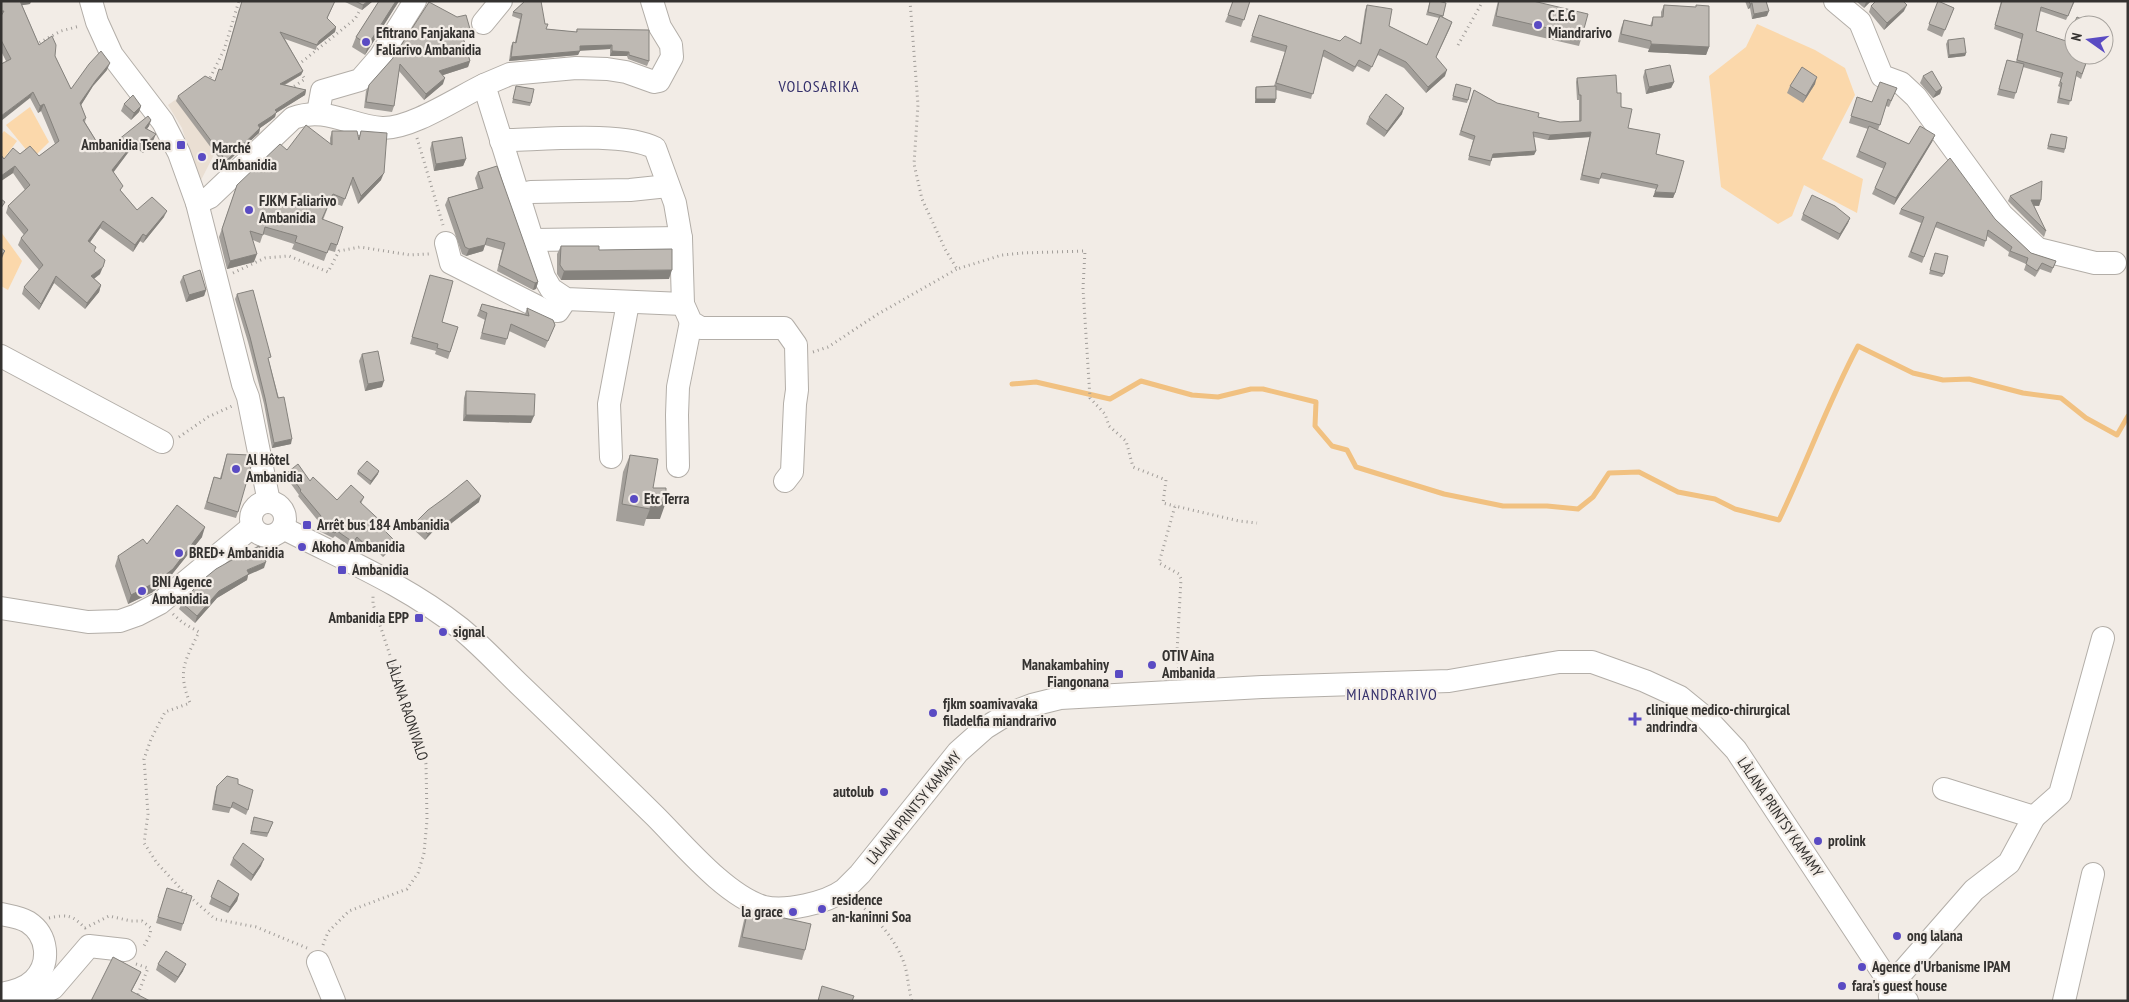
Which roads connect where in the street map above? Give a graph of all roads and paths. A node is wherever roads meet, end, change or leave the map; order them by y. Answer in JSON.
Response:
{"nodes":[{"id":1,"x":239,"y":1,"type":"edge"},
{"id":2,"x":366,"y":1,"type":"edge"},
{"id":3,"x":415,"y":1,"type":"edge"},
{"id":4,"x":501,"y":1,"type":"edge"},
{"id":5,"x":652,"y":1,"type":"edge"},
{"id":6,"x":910,"y":1,"type":"edge"},
{"id":7,"x":1483,"y":1,"type":"edge"},
{"id":8,"x":1835,"y":1,"type":"edge"},
{"id":9,"x":94,"y":12,"type":"edge"},
{"id":10,"x":483,"y":23,"type":"dead end"},
{"id":11,"x":1458,"y":45,"type":"dead end"},
{"id":12,"x":29,"y":48,"type":"edge"},
{"id":13,"x":484,"y":85,"type":"junction"},
{"id":14,"x":206,"y":88,"type":"edge"},
{"id":15,"x":318,"y":113,"type":"junction"},
{"id":16,"x":293,"y":118,"type":"junction"},
{"id":17,"x":412,"y":122,"type":"junction"},
{"id":18,"x":501,"y":141,"type":"junction"},
{"id":19,"x":668,"y":186,"type":"junction"},
{"id":20,"x":518,"y":195,"type":"junction"},
{"id":21,"x":197,"y":203,"type":"junction"},
{"id":22,"x":681,"y":238,"type":"junction"},
{"id":23,"x":533,"y":240,"type":"junction"},
{"id":24,"x":442,"y":249,"type":"junction"},
{"id":25,"x":2115,"y":263,"type":"dead end"},
{"id":26,"x":957,"y":269,"type":"junction"},
{"id":27,"x":239,"y":272,"type":"dead end"},
{"id":28,"x":566,"y":299,"type":"junction"},
{"id":29,"x":628,"y":303,"type":"junction"},
{"id":30,"x":687,"y":313,"type":"junction"},
{"id":31,"x":1,"y":356,"type":"edge"},
{"id":32,"x":796,"y":358,"type":"junction"},
{"id":33,"x":248,"y":397,"type":"junction"},
{"id":34,"x":162,"y":442,"type":"joint"},
{"id":35,"x":611,"y":457,"type":"dead end"},
{"id":36,"x":678,"y":466,"type":"dead end"},
{"id":37,"x":785,"y":481,"type":"dead end"},
{"id":38,"x":269,"y":502,"type":"junction"},
{"id":39,"x":1175,"y":506,"type":"junction"},
{"id":40,"x":1257,"y":523,"type":"dead end"},
{"id":41,"x":252,"y":527,"type":"junction"},
{"id":42,"x":283,"y":528,"type":"junction"},
{"id":43,"x":374,"y":573,"type":"junction"},
{"id":44,"x":160,"y":602,"type":"junction"},
{"id":45,"x":1,"y":608,"type":"edge"},
{"id":46,"x":2103,"y":638,"type":"dead end"},
{"id":47,"x":1182,"y":691,"type":"junction"},
{"id":48,"x":1944,"y":789,"type":"dead end"},
{"id":49,"x":2034,"y":817,"type":"junction"},
{"id":50,"x":2093,"y":874,"type":"dead end"},
{"id":51,"x":843,"y":890,"type":"junction"},
{"id":52,"x":1,"y":914,"type":"edge"},
{"id":53,"x":132,"y":958,"type":"joint"},
{"id":54,"x":318,"y":962,"type":"junction"},
{"id":55,"x":1890,"y":993,"type":"edge"},
{"id":56,"x":1,"y":994,"type":"edge"},
{"id":57,"x":142,"y":999,"type":"edge"},
{"id":58,"x":29,"y":1001,"type":"edge"},
{"id":59,"x":334,"y":1001,"type":"edge"},
{"id":60,"x":912,"y":1001,"type":"edge"},
{"id":61,"x":1907,"y":1001,"type":"edge"},
{"id":62,"x":2064,"y":1001,"type":"edge"}],
"edges":[{"from":1,"to":14,"type":"path"},
{"from":2,"to":16,"type":"path"},
{"from":3,"to":15,"type":"street"},
{"from":4,"to":10,"type":"street"},
{"from":5,"to":13,"type":"street"},
{"from":6,"to":26,"type":"path"},
{"from":7,"to":11,"type":"path"},
{"from":8,"to":25,"type":"street"},
{"from":9,"to":12,"type":"path"},
{"from":9,"to":21,"type":"street"},
{"from":13,"to":17,"type":"street"},
{"from":13,"to":18,"type":"street"},
{"from":15,"to":16,"type":"street"},
{"from":15,"to":17,"type":"street"},
{"from":16,"to":21,"type":"street"},
{"from":17,"to":24,"type":"path"},
{"from":18,"to":19,"type":"street"},
{"from":18,"to":20,"type":"street"},
{"from":19,"to":20,"type":"street"},
{"from":19,"to":22,"type":"street"},
{"from":20,"to":23,"type":"street"},
{"from":21,"to":33,"type":"street"},
{"from":22,"to":23,"type":"street"},
{"from":22,"to":30,"type":"street"},
{"from":23,"to":28,"type":"street"},
{"from":24,"to":27,"type":"path"},
{"from":24,"to":28,"type":"street"},
{"from":26,"to":32,"type":"path"},
{"from":26,"to":39,"type":"path"},
{"from":28,"to":29,"type":"street"},
{"from":29,"to":30,"type":"street"},
{"from":29,"to":35,"type":"street"},
{"from":30,"to":32,"type":"street"},
{"from":30,"to":36,"type":"street"},
{"from":31,"to":34,"type":"street"},
{"from":32,"to":37,"type":"street"},
{"from":33,"to":34,"type":"path"},
{"from":33,"to":38,"type":"street"},
{"from":38,"to":41,"type":"street"},
{"from":38,"to":42,"type":"street"},
{"from":39,"to":40,"type":"path"},
{"from":39,"to":47,"type":"path"},
{"from":41,"to":42,"type":"street"},
{"from":41,"to":44,"type":"street"},
{"from":42,"to":43,"type":"street","name":"LÀLANA PRINTSY KAMAMY"},
{"from":43,"to":51,"type":"street","name":"LÀLANA PRINTSY KAMAMY"},
{"from":43,"to":54,"type":"path","name":"LÀLANA RAONIVALO"},
{"from":44,"to":45,"type":"street"},
{"from":44,"to":54,"type":"path"},
{"from":46,"to":49,"type":"street"},
{"from":47,"to":51,"type":"street","name":"LÀLANA PRINTSY KAMAMY"},
{"from":47,"to":55,"type":"street","name":"LÀLANA PRINTSY KAMAMY"},
{"from":48,"to":49,"type":"street"},
{"from":49,"to":55,"type":"street"},
{"from":50,"to":62,"type":"street"},
{"from":51,"to":60,"type":"path"},
{"from":52,"to":56,"type":"street"},
{"from":53,"to":57,"type":"path"},
{"from":53,"to":58,"type":"street"},
{"from":54,"to":59,"type":"street"},
{"from":55,"to":61,"type":"street","name":"LÀLANA PRINTSY KAMAMY"}]}
